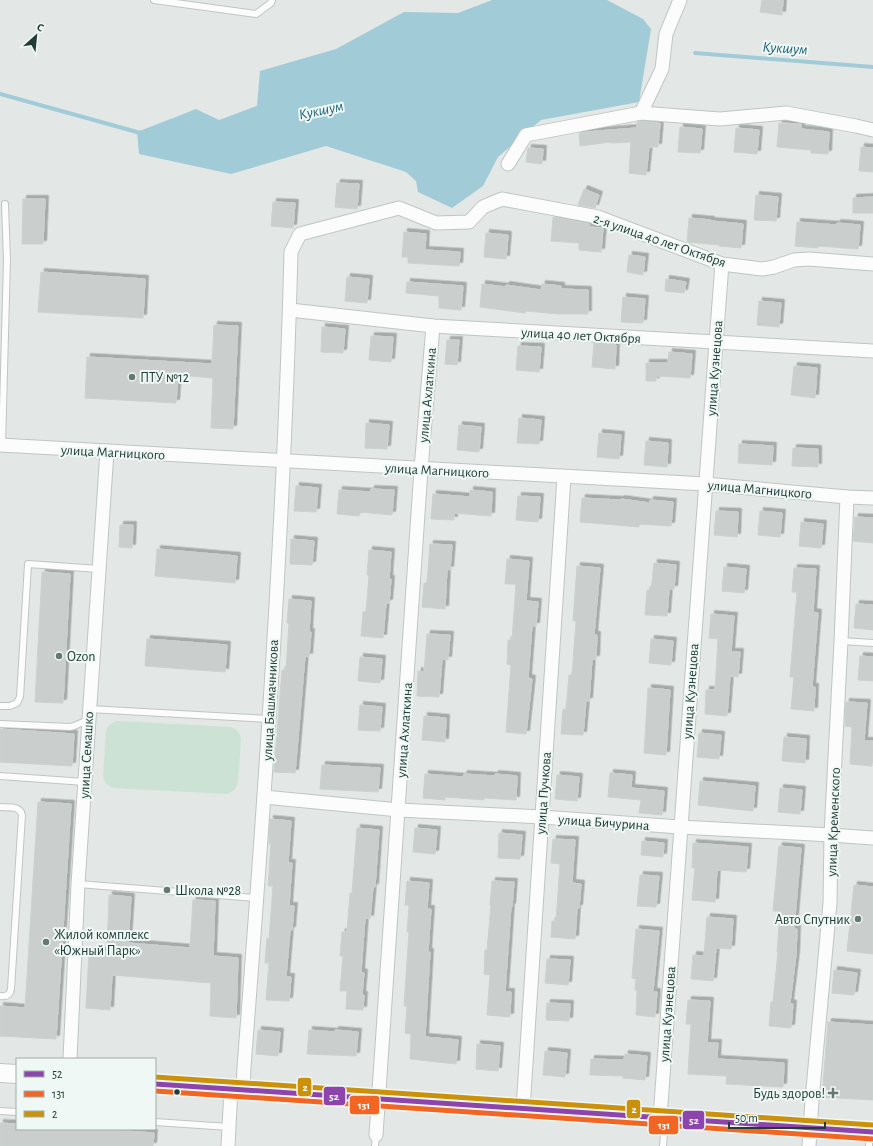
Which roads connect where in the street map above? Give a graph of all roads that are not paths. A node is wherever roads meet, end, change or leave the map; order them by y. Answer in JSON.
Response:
{"nodes":[{"id":1,"x":154,"y":0,"type":"edge"},
{"id":2,"x":272,"y":0,"type":"edge"},
{"id":3,"x":680,"y":0,"type":"edge"},
{"id":4,"x":641,"y":114,"type":"junction"},
{"id":5,"x":873,"y":130,"type":"edge"},
{"id":6,"x":508,"y":164,"type":"dead end"},
{"id":7,"x":6,"y":204,"type":"dead end"},
{"id":8,"x":0,"y":260,"type":"edge"},
{"id":9,"x":7,"y":260,"type":"junction"},
{"id":10,"x":722,"y":264,"type":"junction"},
{"id":11,"x":873,"y":264,"type":"edge"},
{"id":12,"x":290,"y":310,"type":"junction"},
{"id":13,"x":433,"y":326,"type":"junction"},
{"id":14,"x":716,"y":342,"type":"junction"},
{"id":15,"x":873,"y":351,"type":"edge"},
{"id":16,"x":1,"y":446,"type":"edge"},
{"id":17,"x":107,"y":451,"type":"junction"},
{"id":18,"x":284,"y":461,"type":"junction"},
{"id":19,"x":422,"y":469,"type":"junction"},
{"id":20,"x":564,"y":477,"type":"junction"},
{"id":21,"x":705,"y":484,"type":"junction"},
{"id":22,"x":847,"y":497,"type":"junction"},
{"id":23,"x":873,"y":498,"type":"edge"},
{"id":24,"x":99,"y":569,"type":"junction"},
{"id":25,"x":841,"y":641,"type":"junction"},
{"id":26,"x":873,"y":643,"type":"edge"},
{"id":27,"x":0,"y":706,"type":"edge"},
{"id":28,"x":89,"y":714,"type":"junction"},
{"id":29,"x":269,"y":719,"type":"junction"},
{"id":30,"x":0,"y":724,"type":"edge"},
{"id":31,"x":0,"y":776,"type":"edge"},
{"id":32,"x":85,"y":782,"type":"junction"},
{"id":33,"x":264,"y":798,"type":"junction"},
{"id":34,"x":0,"y":807,"type":"edge"},
{"id":35,"x":399,"y":810,"type":"junction"},
{"id":36,"x":542,"y":817,"type":"junction"},
{"id":37,"x":680,"y":828,"type":"junction"},
{"id":38,"x":831,"y":835,"type":"junction"},
{"id":39,"x":873,"y":838,"type":"edge"},
{"id":40,"x":78,"y":884,"type":"junction"},
{"id":41,"x":257,"y":898,"type":"junction"},
{"id":42,"x":0,"y":996,"type":"edge"},
{"id":43,"x":70,"y":1058,"type":"edge"},
{"id":44,"x":0,"y":1073,"type":"edge"},
{"id":45,"x":16,"y":1074,"type":"edge"},
{"id":46,"x":156,"y":1084,"type":"edge"},
{"id":47,"x":237,"y":1089,"type":"junction"},
{"id":48,"x":379,"y":1099,"type":"junction"},
{"id":49,"x":523,"y":1109,"type":"junction"},
{"id":50,"x":0,"y":1111,"type":"edge"},
{"id":51,"x":16,"y":1112,"type":"edge"},
{"id":52,"x":663,"y":1118,"type":"junction"},
{"id":53,"x":156,"y":1122,"type":"edge"},
{"id":54,"x":229,"y":1127,"type":"junction"},
{"id":55,"x":811,"y":1128,"type":"junction"},
{"id":56,"x":870,"y":1137,"type":"edge"},
{"id":57,"x":375,"y":1140,"type":"edge"},
{"id":58,"x":228,"y":1146,"type":"edge"},
{"id":59,"x":663,"y":1146,"type":"edge"},
{"id":60,"x":809,"y":1146,"type":"edge"}],
"edges":[{"from":1,"to":2,"type":"lane"},
{"from":3,"to":4,"type":"street"},
{"from":4,"to":5,"type":"street"},
{"from":4,"to":6,"type":"street"},
{"from":7,"to":9,"type":"lane"},
{"from":8,"to":9,"type":"lane"},
{"from":9,"to":16,"type":"lane"},
{"from":10,"to":11,"type":"street","name":"2-я улица 40 лет Октября"},
{"from":10,"to":12,"type":"street","name":"2-я улица 40 лет Октября"},
{"from":10,"to":14,"type":"street","name":"улица Кузнецова"},
{"from":12,"to":13,"type":"street","name":"улица 40 лет Октября"},
{"from":12,"to":18,"type":"street","name":"улица Башмачникова"},
{"from":13,"to":14,"type":"street","name":"улица 40 лет Октября"},
{"from":13,"to":19,"type":"street","name":"улица Ахлаткина"},
{"from":14,"to":15,"type":"street","name":"улица 40 лет Октября"},
{"from":14,"to":21,"type":"street","name":"улица Кузнецова"},
{"from":16,"to":17,"type":"street","name":"улица Магницкого"},
{"from":17,"to":18,"type":"street","name":"улица Магницкого"},
{"from":17,"to":24,"type":"street","name":"улица Семашко"},
{"from":18,"to":19,"type":"street","name":"улица Магницкого"},
{"from":18,"to":29,"type":"street","name":"улица Башмачникова"},
{"from":19,"to":20,"type":"street","name":"улица Магницкого"},
{"from":19,"to":35,"type":"street","name":"улица Ахлаткина"},
{"from":20,"to":21,"type":"street","name":"улица Магницкого"},
{"from":20,"to":36,"type":"street","name":"улица Пучкова"},
{"from":21,"to":22,"type":"street","name":"улица Магницкого"},
{"from":21,"to":37,"type":"street","name":"улица Кузнецова"},
{"from":22,"to":23,"type":"street","name":"улица Магницкого"},
{"from":22,"to":25,"type":"street","name":"улица Кременского"},
{"from":24,"to":27,"type":"lane"},
{"from":24,"to":28,"type":"street","name":"улица Семашко"},
{"from":25,"to":26,"type":"lane"},
{"from":25,"to":38,"type":"street","name":"улица Кременского"},
{"from":28,"to":29,"type":"lane"},
{"from":28,"to":30,"type":"lane"},
{"from":28,"to":32,"type":"street","name":"улица Семашко"},
{"from":29,"to":33,"type":"street","name":"улица Башмачникова"},
{"from":31,"to":32,"type":"lane"},
{"from":32,"to":40,"type":"street","name":"улица Семашко"},
{"from":33,"to":35,"type":"street","name":"улица Бичурина"},
{"from":33,"to":41,"type":"street","name":"улица Башмачникова"},
{"from":34,"to":42,"type":"lane"},
{"from":35,"to":36,"type":"street","name":"улица Бичурина"},
{"from":35,"to":48,"type":"street","name":"улица Ахлаткина"},
{"from":36,"to":37,"type":"street","name":"улица Бичурина"},
{"from":36,"to":49,"type":"street","name":"улица Пучкова"},
{"from":37,"to":38,"type":"street","name":"улица Бичурина"},
{"from":37,"to":52,"type":"street","name":"улица Кузнецова"},
{"from":38,"to":39,"type":"street","name":"улица Бичурина"},
{"from":38,"to":55,"type":"street","name":"улица Кременского"},
{"from":40,"to":41,"type":"lane"},
{"from":40,"to":43,"type":"street","name":"улица Семашко"},
{"from":41,"to":47,"type":"street","name":"улица Башмачникова"},
{"from":44,"to":45,"type":"main road"},
{"from":46,"to":47,"type":"main road"},
{"from":47,"to":48,"type":"main road"},
{"from":47,"to":54,"type":"street","name":"улица Башмачникова"},
{"from":48,"to":49,"type":"main road"},
{"from":48,"to":57,"type":"street","name":"улица Ахлаткина"},
{"from":49,"to":52,"type":"main road"},
{"from":50,"to":51,"type":"lane"},
{"from":52,"to":55,"type":"main road"},
{"from":52,"to":59,"type":"lane"},
{"from":53,"to":54,"type":"lane"},
{"from":54,"to":58,"type":"street","name":"улица Башмачникова"},
{"from":55,"to":56,"type":"main road"},
{"from":55,"to":60,"type":"street","name":"улица Кременского"}]}
